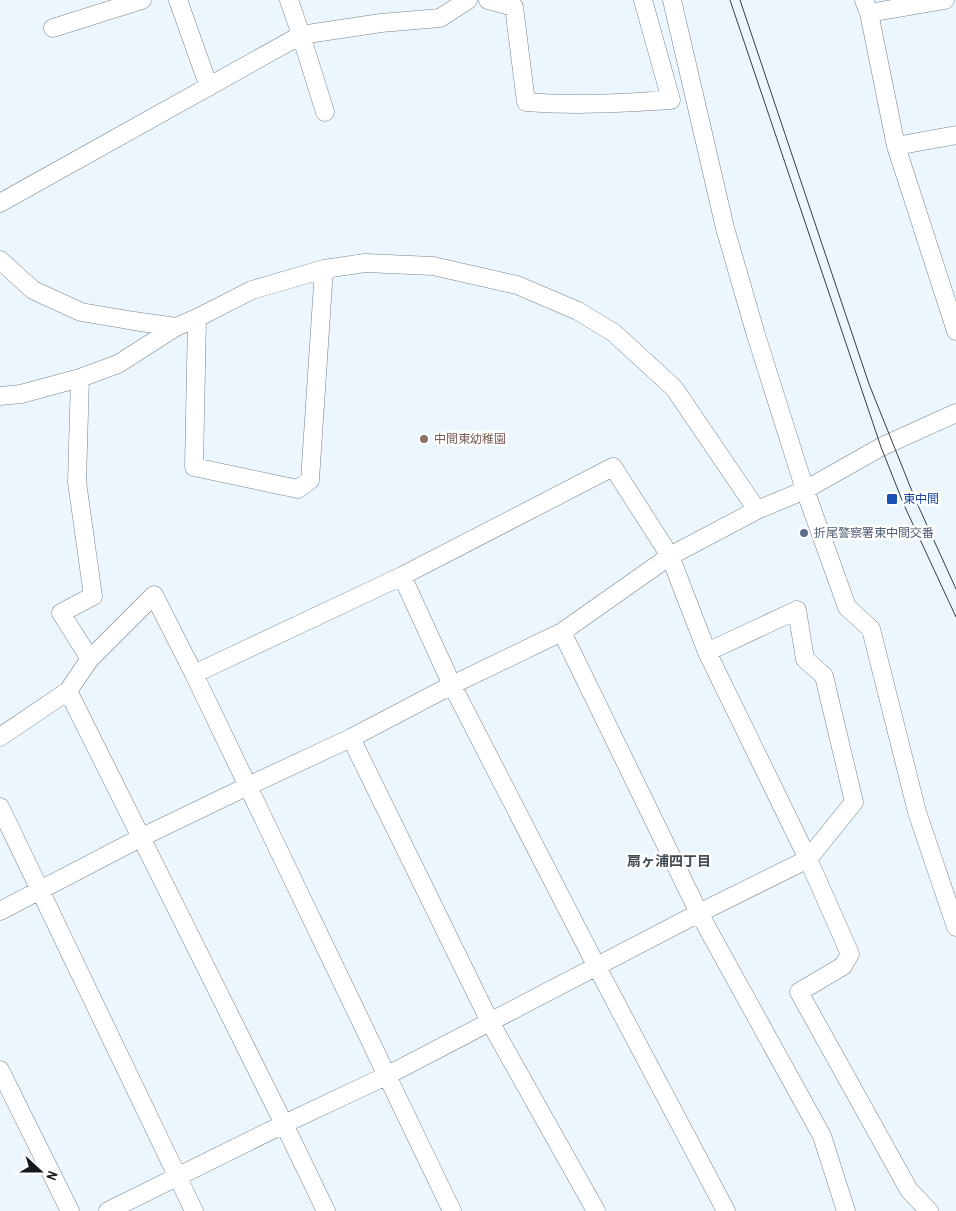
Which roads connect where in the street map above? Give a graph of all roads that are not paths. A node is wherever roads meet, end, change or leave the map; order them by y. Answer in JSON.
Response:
{"nodes":[{"id":1,"x":142,"y":0,"type":"edge"},
{"id":2,"x":178,"y":0,"type":"edge"},
{"id":3,"x":289,"y":0,"type":"edge"},
{"id":4,"x":468,"y":0,"type":"edge"},
{"id":5,"x":488,"y":0,"type":"edge"},
{"id":6,"x":643,"y":0,"type":"edge"},
{"id":7,"x":672,"y":0,"type":"edge"},
{"id":8,"x":946,"y":0,"type":"edge"},
{"id":9,"x":867,"y":6,"type":"edge"},
{"id":10,"x":53,"y":28,"type":"dead end"},
{"id":11,"x":301,"y":35,"type":"junction"},
{"id":12,"x":209,"y":87,"type":"junction"},
{"id":13,"x":325,"y":112,"type":"dead end"},
{"id":14,"x":956,"y":135,"type":"edge"},
{"id":15,"x":896,"y":146,"type":"junction"},
{"id":16,"x":0,"y":204,"type":"edge"},
{"id":17,"x":0,"y":260,"type":"edge"},
{"id":18,"x":324,"y":269,"type":"junction"},
{"id":19,"x":197,"y":318,"type":"junction"},
{"id":20,"x":176,"y":327,"type":"junction"},
{"id":21,"x":956,"y":331,"type":"edge"},
{"id":22,"x":80,"y":378,"type":"junction"},
{"id":23,"x":0,"y":396,"type":"edge"},
{"id":24,"x":955,"y":416,"type":"edge"},
{"id":25,"x":805,"y":490,"type":"junction"},
{"id":26,"x":756,"y":510,"type":"junction"},
{"id":27,"x":670,"y":556,"type":"junction"},
{"id":28,"x":402,"y":576,"type":"junction"},
{"id":29,"x":562,"y":632,"type":"junction"},
{"id":30,"x":707,"y":652,"type":"junction"},
{"id":31,"x":90,"y":659,"type":"junction"},
{"id":32,"x":194,"y":674,"type":"junction"},
{"id":33,"x":452,"y":685,"type":"junction"},
{"id":34,"x":68,"y":691,"type":"junction"},
{"id":35,"x":0,"y":737,"type":"edge"},
{"id":36,"x":351,"y":738,"type":"junction"},
{"id":37,"x":248,"y":786,"type":"junction"},
{"id":38,"x":0,"y":807,"type":"edge"},
{"id":39,"x":142,"y":837,"type":"junction"},
{"id":40,"x":808,"y":859,"type":"junction"},
{"id":41,"x":40,"y":891,"type":"junction"},
{"id":42,"x":0,"y":911,"type":"edge"},
{"id":43,"x":699,"y":913,"type":"junction"},
{"id":44,"x":956,"y":927,"type":"edge"},
{"id":45,"x":597,"y":967,"type":"junction"},
{"id":46,"x":490,"y":1022,"type":"junction"},
{"id":47,"x":0,"y":1070,"type":"edge"},
{"id":48,"x":386,"y":1076,"type":"junction"},
{"id":49,"x":284,"y":1124,"type":"junction"},
{"id":50,"x":178,"y":1176,"type":"junction"},
{"id":51,"x":70,"y":1211,"type":"edge"},
{"id":52,"x":108,"y":1211,"type":"edge"},
{"id":53,"x":194,"y":1211,"type":"edge"},
{"id":54,"x":326,"y":1211,"type":"edge"},
{"id":55,"x":452,"y":1211,"type":"edge"},
{"id":56,"x":596,"y":1211,"type":"edge"},
{"id":57,"x":726,"y":1211,"type":"edge"},
{"id":58,"x":846,"y":1211,"type":"edge"},
{"id":59,"x":929,"y":1211,"type":"edge"}],
"edges":[{"from":1,"to":10,"type":"street"},
{"from":2,"to":12,"type":"street"},
{"from":3,"to":11,"type":"street"},
{"from":4,"to":11,"type":"street"},
{"from":5,"to":6,"type":"street"},
{"from":7,"to":25,"type":"street"},
{"from":8,"to":9,"type":"street"},
{"from":9,"to":15,"type":"street"},
{"from":11,"to":12,"type":"street"},
{"from":11,"to":13,"type":"street"},
{"from":12,"to":16,"type":"street"},
{"from":14,"to":15,"type":"street"},
{"from":15,"to":21,"type":"street"},
{"from":17,"to":20,"type":"street"},
{"from":18,"to":19,"type":"street"},
{"from":18,"to":19,"type":"street"},
{"from":18,"to":26,"type":"street"},
{"from":19,"to":20,"type":"street"},
{"from":20,"to":22,"type":"street"},
{"from":22,"to":23,"type":"street"},
{"from":22,"to":31,"type":"street"},
{"from":24,"to":25,"type":"street"},
{"from":25,"to":26,"type":"street"},
{"from":25,"to":44,"type":"street"},
{"from":26,"to":27,"type":"street"},
{"from":27,"to":28,"type":"street"},
{"from":27,"to":29,"type":"street"},
{"from":27,"to":30,"type":"street"},
{"from":28,"to":32,"type":"street"},
{"from":28,"to":33,"type":"street"},
{"from":29,"to":33,"type":"street"},
{"from":29,"to":43,"type":"street"},
{"from":30,"to":40,"type":"street"},
{"from":30,"to":40,"type":"street"},
{"from":31,"to":32,"type":"street"},
{"from":31,"to":34,"type":"street"},
{"from":32,"to":37,"type":"street"},
{"from":33,"to":36,"type":"street"},
{"from":33,"to":45,"type":"street"},
{"from":34,"to":35,"type":"street"},
{"from":34,"to":39,"type":"street"},
{"from":36,"to":37,"type":"street"},
{"from":36,"to":46,"type":"street"},
{"from":37,"to":39,"type":"street"},
{"from":37,"to":48,"type":"street"},
{"from":38,"to":41,"type":"street"},
{"from":39,"to":41,"type":"street"},
{"from":39,"to":49,"type":"street"},
{"from":40,"to":43,"type":"street"},
{"from":40,"to":59,"type":"street"},
{"from":41,"to":42,"type":"street"},
{"from":41,"to":50,"type":"street"},
{"from":43,"to":45,"type":"street"},
{"from":43,"to":58,"type":"street"},
{"from":45,"to":46,"type":"street"},
{"from":45,"to":57,"type":"street"},
{"from":46,"to":48,"type":"street"},
{"from":46,"to":56,"type":"street"},
{"from":47,"to":51,"type":"street"},
{"from":48,"to":49,"type":"street"},
{"from":48,"to":55,"type":"street"},
{"from":49,"to":50,"type":"street"},
{"from":49,"to":54,"type":"street"},
{"from":50,"to":52,"type":"street"},
{"from":50,"to":53,"type":"street"}]}
